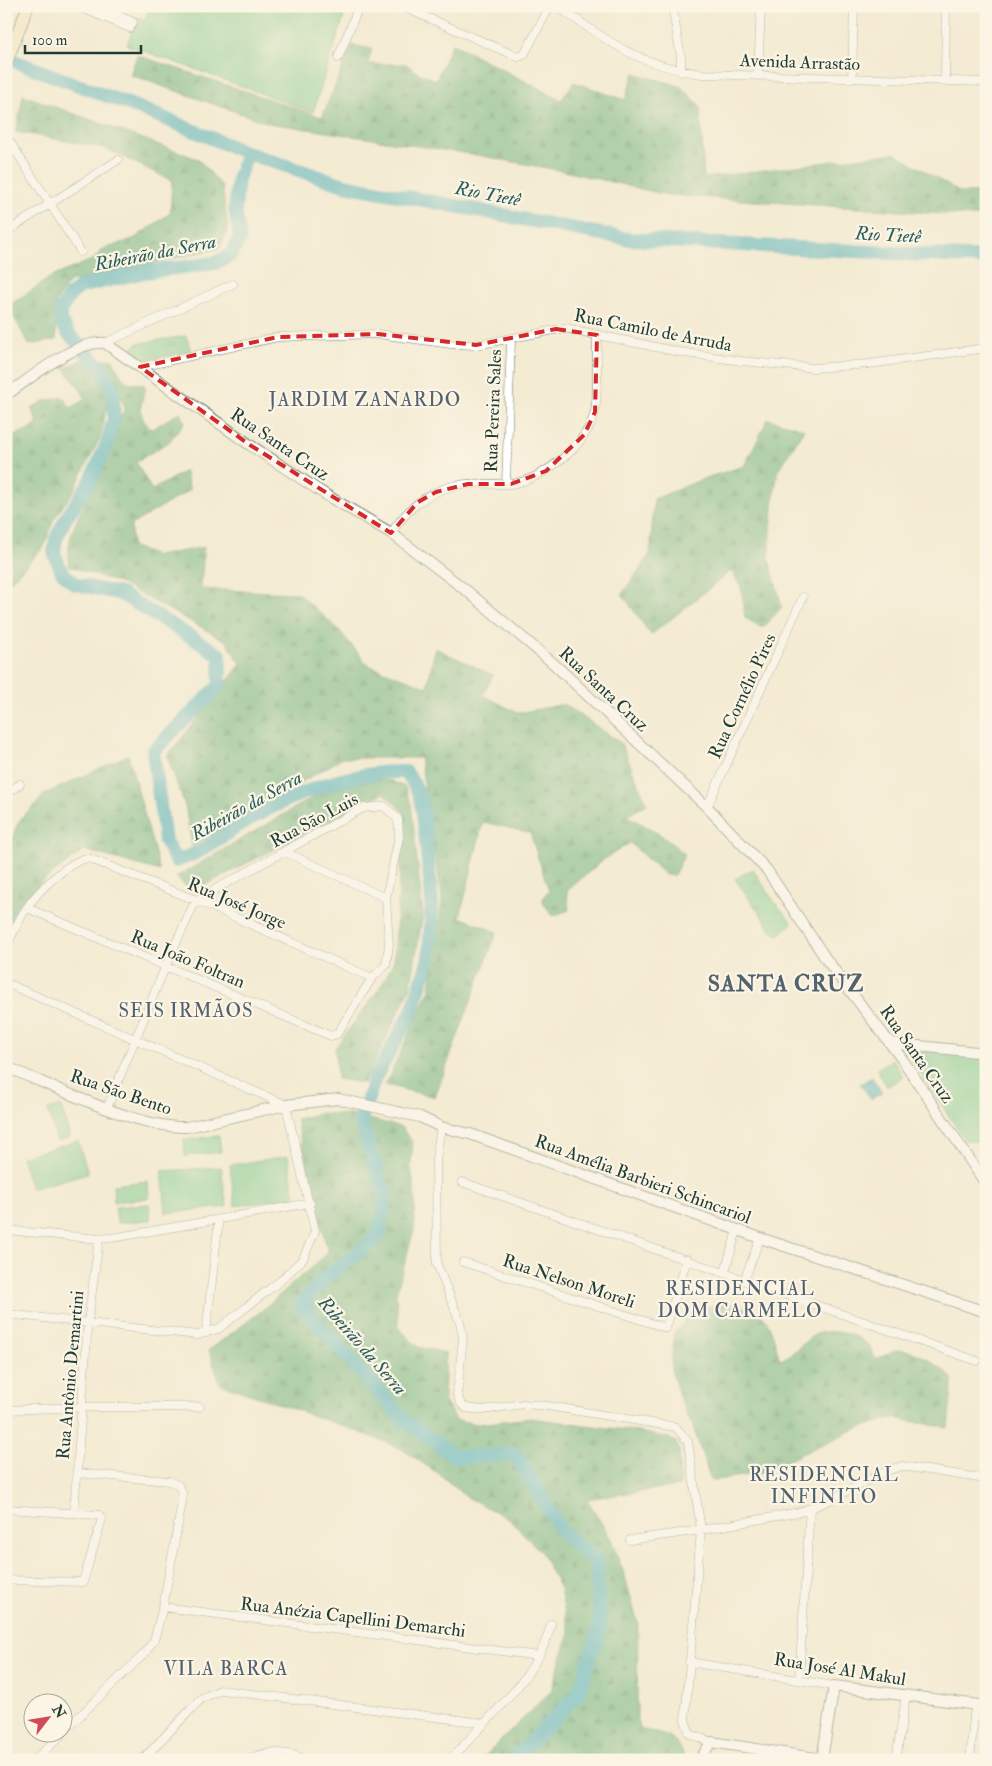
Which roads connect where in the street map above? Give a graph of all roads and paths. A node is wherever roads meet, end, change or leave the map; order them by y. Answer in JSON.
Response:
{"nodes":[{"id":1,"x":28,"y":6,"type":"edge"},
{"id":2,"x":77,"y":6,"type":"edge"},
{"id":3,"x":95,"y":6,"type":"edge"},
{"id":4,"x":359,"y":6,"type":"edge"},
{"id":5,"x":401,"y":6,"type":"edge"},
{"id":6,"x":550,"y":6,"type":"edge"},
{"id":7,"x":557,"y":6,"type":"edge"},
{"id":8,"x":672,"y":6,"type":"edge"},
{"id":9,"x":761,"y":6,"type":"edge"},
{"id":10,"x":854,"y":6,"type":"edge"},
{"id":11,"x":946,"y":6,"type":"edge"},
{"id":12,"x":338,"y":58,"type":"dead end"},
{"id":13,"x":6,"y":64,"type":"edge"},
{"id":14,"x":681,"y":72,"type":"junction"},
{"id":15,"x":758,"y":76,"type":"junction"},
{"id":16,"x":852,"y":79,"type":"junction"},
{"id":17,"x":945,"y":81,"type":"junction"},
{"id":18,"x":986,"y":82,"type":"edge"},
{"id":19,"x":6,"y":136,"type":"edge"},
{"id":20,"x":118,"y":160,"type":"dead end"},
{"id":21,"x":50,"y":204,"type":"junction"},
{"id":22,"x":6,"y":232,"type":"edge"},
{"id":23,"x":81,"y":252,"type":"dead end"},
{"id":24,"x":232,"y":284,"type":"dead end"},
{"id":25,"x":597,"y":335,"type":"junction"},
{"id":26,"x":510,"y":340,"type":"junction"},
{"id":27,"x":105,"y":343,"type":"junction"},
{"id":28,"x":986,"y":348,"type":"edge"},
{"id":29,"x":140,"y":367,"type":"junction"},
{"id":30,"x":6,"y":395,"type":"edge"},
{"id":31,"x":506,"y":484,"type":"junction"},
{"id":32,"x":391,"y":533,"type":"junction"},
{"id":33,"x":803,"y":597,"type":"dead end"},
{"id":34,"x":20,"y":784,"type":"dead end"},
{"id":35,"x":6,"y":794,"type":"edge"},
{"id":36,"x":707,"y":807,"type":"junction"},
{"id":37,"x":285,"y":852,"type":"junction"},
{"id":38,"x":386,"y":898,"type":"junction"},
{"id":39,"x":196,"y":900,"type":"junction"},
{"id":40,"x":26,"y":908,"type":"junction"},
{"id":41,"x":6,"y":947,"type":"edge"},
{"id":42,"x":166,"y":965,"type":"junction"},
{"id":43,"x":372,"y":978,"type":"junction"},
{"id":44,"x":6,"y":983,"type":"edge"},
{"id":45,"x":337,"y":1034,"type":"joint"},
{"id":46,"x":135,"y":1039,"type":"junction"},
{"id":47,"x":890,"y":1043,"type":"junction"},
{"id":48,"x":986,"y":1053,"type":"edge"},
{"id":49,"x":6,"y":1066,"type":"edge"},
{"id":50,"x":286,"y":1104,"type":"junction"},
{"id":51,"x":107,"y":1108,"type":"junction"},
{"id":52,"x":441,"y":1127,"type":"junction"},
{"id":53,"x":462,"y":1182,"type":"dead end"},
{"id":54,"x":986,"y":1184,"type":"edge"},
{"id":55,"x":310,"y":1203,"type":"junction"},
{"id":56,"x":220,"y":1219,"type":"junction"},
{"id":57,"x":6,"y":1230,"type":"edge"},
{"id":58,"x":737,"y":1230,"type":"junction"},
{"id":59,"x":760,"y":1238,"type":"junction"},
{"id":60,"x":98,"y":1239,"type":"junction"},
{"id":61,"x":687,"y":1259,"type":"junction"},
{"id":62,"x":463,"y":1262,"type":"dead end"},
{"id":63,"x":725,"y":1272,"type":"junction"},
{"id":64,"x":744,"y":1281,"type":"junction"},
{"id":65,"x":986,"y":1312,"type":"edge"},
{"id":66,"x":6,"y":1314,"type":"edge"},
{"id":67,"x":88,"y":1322,"type":"junction"},
{"id":68,"x":206,"y":1333,"type":"junction"},
{"id":69,"x":977,"y":1361,"type":"dead end"},
{"id":70,"x":82,"y":1407,"type":"junction"},
{"id":71,"x":200,"y":1407,"type":"dead end"},
{"id":72,"x":6,"y":1410,"type":"edge"},
{"id":73,"x":986,"y":1470,"type":"edge"},
{"id":74,"x":77,"y":1473,"type":"junction"},
{"id":75,"x":985,"y":1479,"type":"edge"},
{"id":76,"x":810,"y":1508,"type":"junction"},
{"id":77,"x":6,"y":1509,"type":"edge"},
{"id":78,"x":74,"y":1513,"type":"junction"},
{"id":79,"x":701,"y":1530,"type":"junction"},
{"id":80,"x":630,"y":1540,"type":"dead end"},
{"id":81,"x":6,"y":1580,"type":"edge"},
{"id":82,"x":163,"y":1607,"type":"junction"},
{"id":83,"x":550,"y":1624,"type":"dead end"},
{"id":84,"x":539,"y":1656,"type":"junction"},
{"id":85,"x":688,"y":1662,"type":"junction"},
{"id":86,"x":799,"y":1679,"type":"junction"},
{"id":87,"x":834,"y":1686,"type":"junction"},
{"id":88,"x":906,"y":1696,"type":"junction"},
{"id":89,"x":981,"y":1706,"type":"edge"},
{"id":90,"x":72,"y":1723,"type":"edge"},
{"id":91,"x":482,"y":1723,"type":"junction"},
{"id":92,"x":710,"y":1742,"type":"junction"},
{"id":93,"x":51,"y":1744,"type":"edge"},
{"id":94,"x":822,"y":1759,"type":"edge"},
{"id":95,"x":34,"y":1760,"type":"edge"},
{"id":96,"x":142,"y":1760,"type":"edge"},
{"id":97,"x":248,"y":1760,"type":"edge"},
{"id":98,"x":306,"y":1760,"type":"edge"},
{"id":99,"x":448,"y":1760,"type":"edge"},
{"id":100,"x":700,"y":1760,"type":"edge"},
{"id":101,"x":896,"y":1760,"type":"edge"},
{"id":102,"x":970,"y":1760,"type":"edge"}],
"edges":[{"from":1,"to":13,"type":"main road"},
{"from":2,"to":3,"type":"street"},
{"from":4,"to":12,"type":"street"},
{"from":5,"to":6,"type":"street"},
{"from":7,"to":14,"type":"street","name":"Avenida Arrastão"},
{"from":8,"to":14,"type":"street"},
{"from":9,"to":15,"type":"street"},
{"from":10,"to":16,"type":"street"},
{"from":11,"to":17,"type":"street"},
{"from":14,"to":15,"type":"street","name":"Avenida Arrastão"},
{"from":15,"to":16,"type":"street","name":"Avenida Arrastão"},
{"from":16,"to":17,"type":"street","name":"Avenida Arrastão"},
{"from":17,"to":18,"type":"street","name":"Avenida Arrastão"},
{"from":19,"to":21,"type":"street"},
{"from":20,"to":21,"type":"street"},
{"from":21,"to":22,"type":"street"},
{"from":21,"to":23,"type":"street"},
{"from":24,"to":27,"type":"street"},
{"from":25,"to":26,"type":"street","name":"Rua Camilo de Arruda"},
{"from":25,"to":28,"type":"street","name":"Rua Camilo de Arruda"},
{"from":25,"to":31,"type":"street"},
{"from":26,"to":29,"type":"street","name":"Rua Camilo de Arruda"},
{"from":26,"to":31,"type":"street","name":"Rua Pereira Sales"},
{"from":27,"to":29,"type":"street","name":"Rua Santa Cruz"},
{"from":27,"to":30,"type":"street"},
{"from":29,"to":32,"type":"street","name":"Rua Santa Cruz"},
{"from":31,"to":32,"type":"street"},
{"from":32,"to":36,"type":"street","name":"Rua Santa Cruz"},
{"from":33,"to":36,"type":"street","name":"Rua Cornélio Pires"},
{"from":34,"to":35,"type":"street"},
{"from":36,"to":47,"type":"street","name":"Rua Santa Cruz"},
{"from":37,"to":38,"type":"street"},
{"from":37,"to":38,"type":"street","name":"Rua São Luis"},
{"from":37,"to":39,"type":"street","name":"Rua São Luis"},
{"from":38,"to":43,"type":"street","name":"Rua São Luis"},
{"from":39,"to":40,"type":"street","name":"Rua José Jorge"},
{"from":39,"to":42,"type":"street"},
{"from":39,"to":43,"type":"street","name":"Rua José Jorge"},
{"from":40,"to":41,"type":"street"},
{"from":40,"to":42,"type":"street","name":"Rua João Foltran"},
{"from":42,"to":45,"type":"street","name":"Rua João Foltran"},
{"from":42,"to":46,"type":"street"},
{"from":43,"to":45,"type":"street","name":"Rua São Luis"},
{"from":44,"to":46,"type":"street"},
{"from":46,"to":50,"type":"street"},
{"from":46,"to":51,"type":"street"},
{"from":47,"to":48,"type":"street"},
{"from":47,"to":54,"type":"street","name":"Rua Santa Cruz"},
{"from":49,"to":51,"type":"street","name":"Rua São Bento"},
{"from":50,"to":51,"type":"street","name":"Rua São Bento"},
{"from":50,"to":52,"type":"street","name":"Rua Amélia Barbieri Schincariol"},
{"from":50,"to":55,"type":"street"},
{"from":52,"to":58,"type":"street","name":"Rua Amélia Barbieri Schincariol"},
{"from":52,"to":79,"type":"street"},
{"from":53,"to":61,"type":"street"},
{"from":55,"to":56,"type":"street"},
{"from":55,"to":68,"type":"street"},
{"from":56,"to":60,"type":"street"},
{"from":56,"to":68,"type":"street"},
{"from":57,"to":60,"type":"street"},
{"from":58,"to":59,"type":"street","name":"Rua Amélia Barbieri Schincariol"},
{"from":58,"to":63,"type":"street"},
{"from":59,"to":64,"type":"street"},
{"from":59,"to":65,"type":"street","name":"Rua Amélia Barbieri Schincariol"},
{"from":60,"to":67,"type":"street","name":"Rua Antônio Demartini"},
{"from":61,"to":62,"type":"street","name":"Rua Nelson Moreli"},
{"from":61,"to":63,"type":"street"},
{"from":63,"to":64,"type":"street"},
{"from":64,"to":69,"type":"street"},
{"from":66,"to":67,"type":"street"},
{"from":67,"to":68,"type":"street"},
{"from":67,"to":70,"type":"street","name":"Rua Antônio Demartini"},
{"from":70,"to":71,"type":"street"},
{"from":70,"to":72,"type":"street"},
{"from":70,"to":74,"type":"street","name":"Rua Antônio Demartini"},
{"from":73,"to":75,"type":"street"},
{"from":74,"to":78,"type":"street","name":"Rua Antônio Demartini"},
{"from":74,"to":82,"type":"street"},
{"from":75,"to":76,"type":"street"},
{"from":76,"to":79,"type":"street"},
{"from":76,"to":86,"type":"street"},
{"from":77,"to":78,"type":"street"},
{"from":78,"to":81,"type":"street"},
{"from":79,"to":80,"type":"street"},
{"from":79,"to":85,"type":"street"},
{"from":82,"to":84,"type":"street","name":"Rua Anézia Capellini Demarchi"},
{"from":82,"to":90,"type":"street"},
{"from":83,"to":84,"type":"street"},
{"from":84,"to":91,"type":"street"},
{"from":85,"to":86,"type":"street","name":"Rua José Al Makul"},
{"from":85,"to":92,"type":"street"},
{"from":86,"to":87,"type":"street","name":"Rua José Al Makul"},
{"from":87,"to":88,"type":"street","name":"Rua José Al Makul"},
{"from":87,"to":94,"type":"street"},
{"from":88,"to":89,"type":"street","name":"Rua José Al Makul"},
{"from":88,"to":101,"type":"street"},
{"from":89,"to":102,"type":"street"},
{"from":91,"to":96,"type":"street"},
{"from":91,"to":99,"type":"street"},
{"from":92,"to":94,"type":"street"},
{"from":92,"to":100,"type":"street"},
{"from":93,"to":95,"type":"street"},
{"from":97,"to":98,"type":"street"}]}
